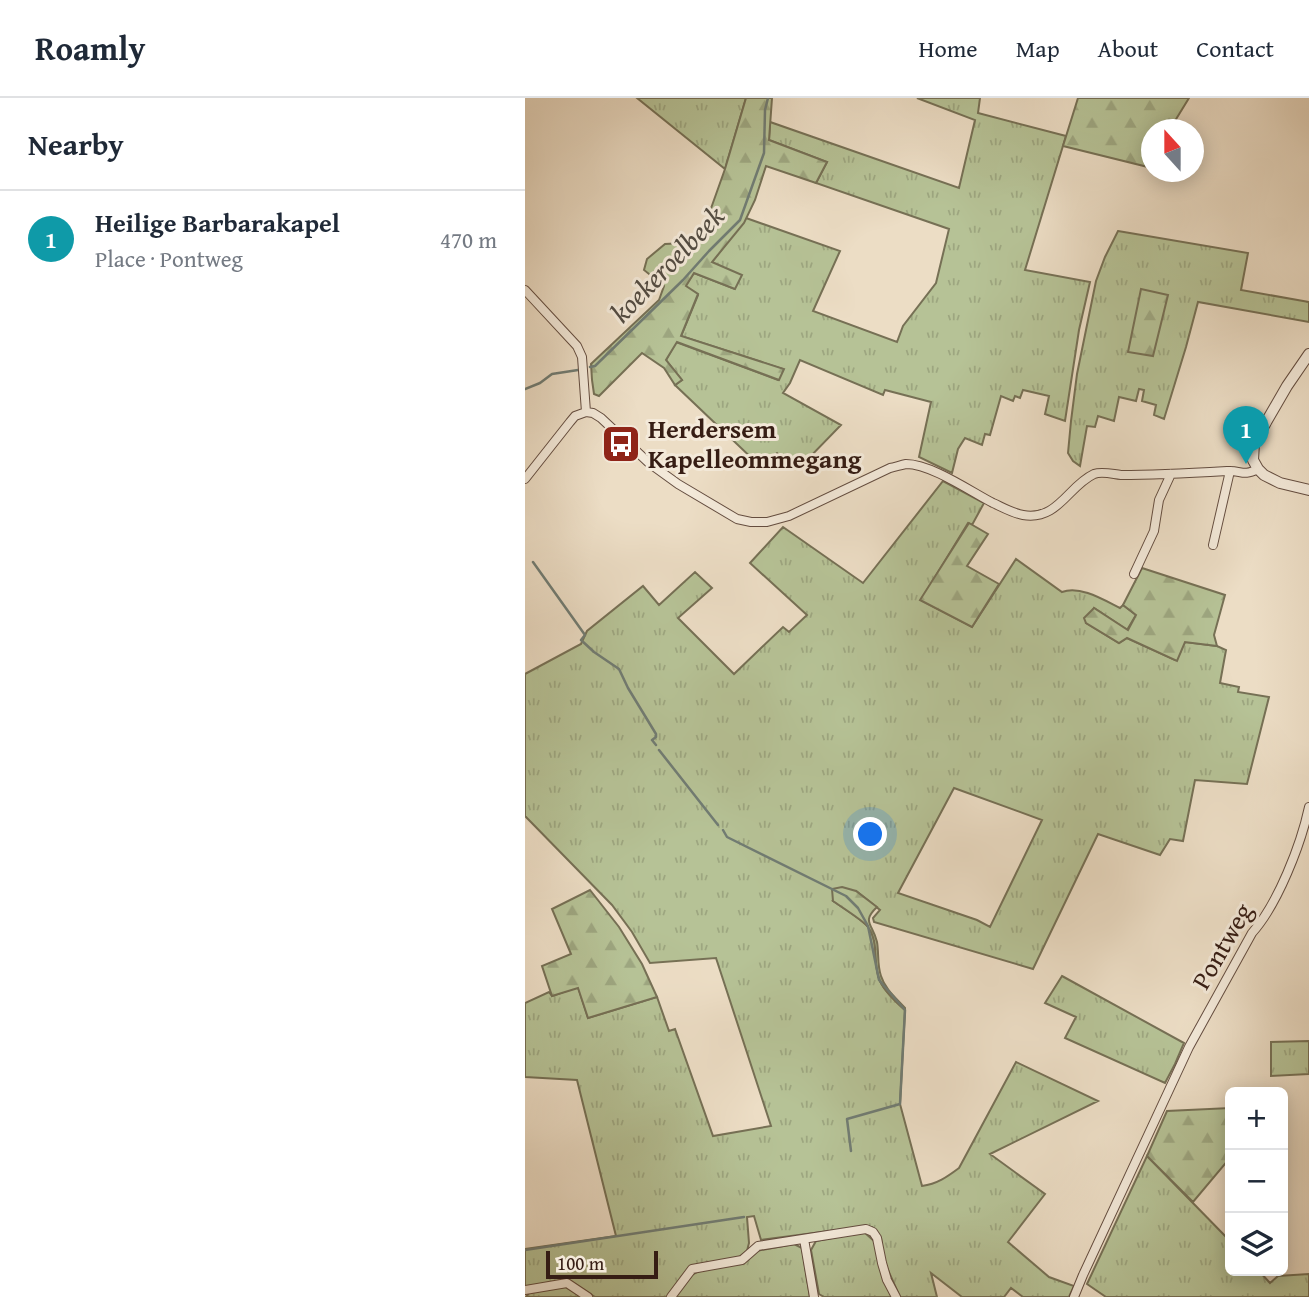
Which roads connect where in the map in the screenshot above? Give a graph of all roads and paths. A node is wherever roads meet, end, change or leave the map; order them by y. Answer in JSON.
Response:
{"nodes":[{"id":1,"x":525,"y":290,"type":"edge"},
{"id":2,"x":1309,"y":354,"type":"edge"},
{"id":3,"x":586,"y":412,"type":"junction"},
{"id":4,"x":1258,"y":469,"type":"junction"},
{"id":5,"x":1230,"y":471,"type":"junction"},
{"id":6,"x":1171,"y":474,"type":"junction"},
{"id":7,"x":525,"y":478,"type":"edge"},
{"id":8,"x":1309,"y":490,"type":"edge"},
{"id":9,"x":1213,"y":545,"type":"dead end"},
{"id":10,"x":1134,"y":574,"type":"dead end"},
{"id":11,"x":1309,"y":807,"type":"edge"},
{"id":12,"x":804,"y":1239,"type":"junction"},
{"id":13,"x":525,"y":1290,"type":"edge"},
{"id":14,"x":587,"y":1297,"type":"edge"},
{"id":15,"x":671,"y":1297,"type":"edge"},
{"id":16,"x":814,"y":1297,"type":"edge"},
{"id":17,"x":896,"y":1297,"type":"edge"},
{"id":18,"x":1074,"y":1297,"type":"edge"}],
"edges":[{"from":1,"to":3,"type":"street"},
{"from":2,"to":4,"type":"street"},
{"from":3,"to":6,"type":"street"},
{"from":3,"to":7,"type":"street"},
{"from":4,"to":5,"type":"street"},
{"from":4,"to":8,"type":"street"},
{"from":5,"to":6,"type":"street"},
{"from":5,"to":9,"type":"street"},
{"from":6,"to":10,"type":"street"},
{"from":11,"to":18,"type":"street","name":"Pontweg"},
{"from":12,"to":15,"type":"street"},
{"from":12,"to":16,"type":"street"},
{"from":12,"to":17,"type":"street"},
{"from":13,"to":14,"type":"street"}]}
